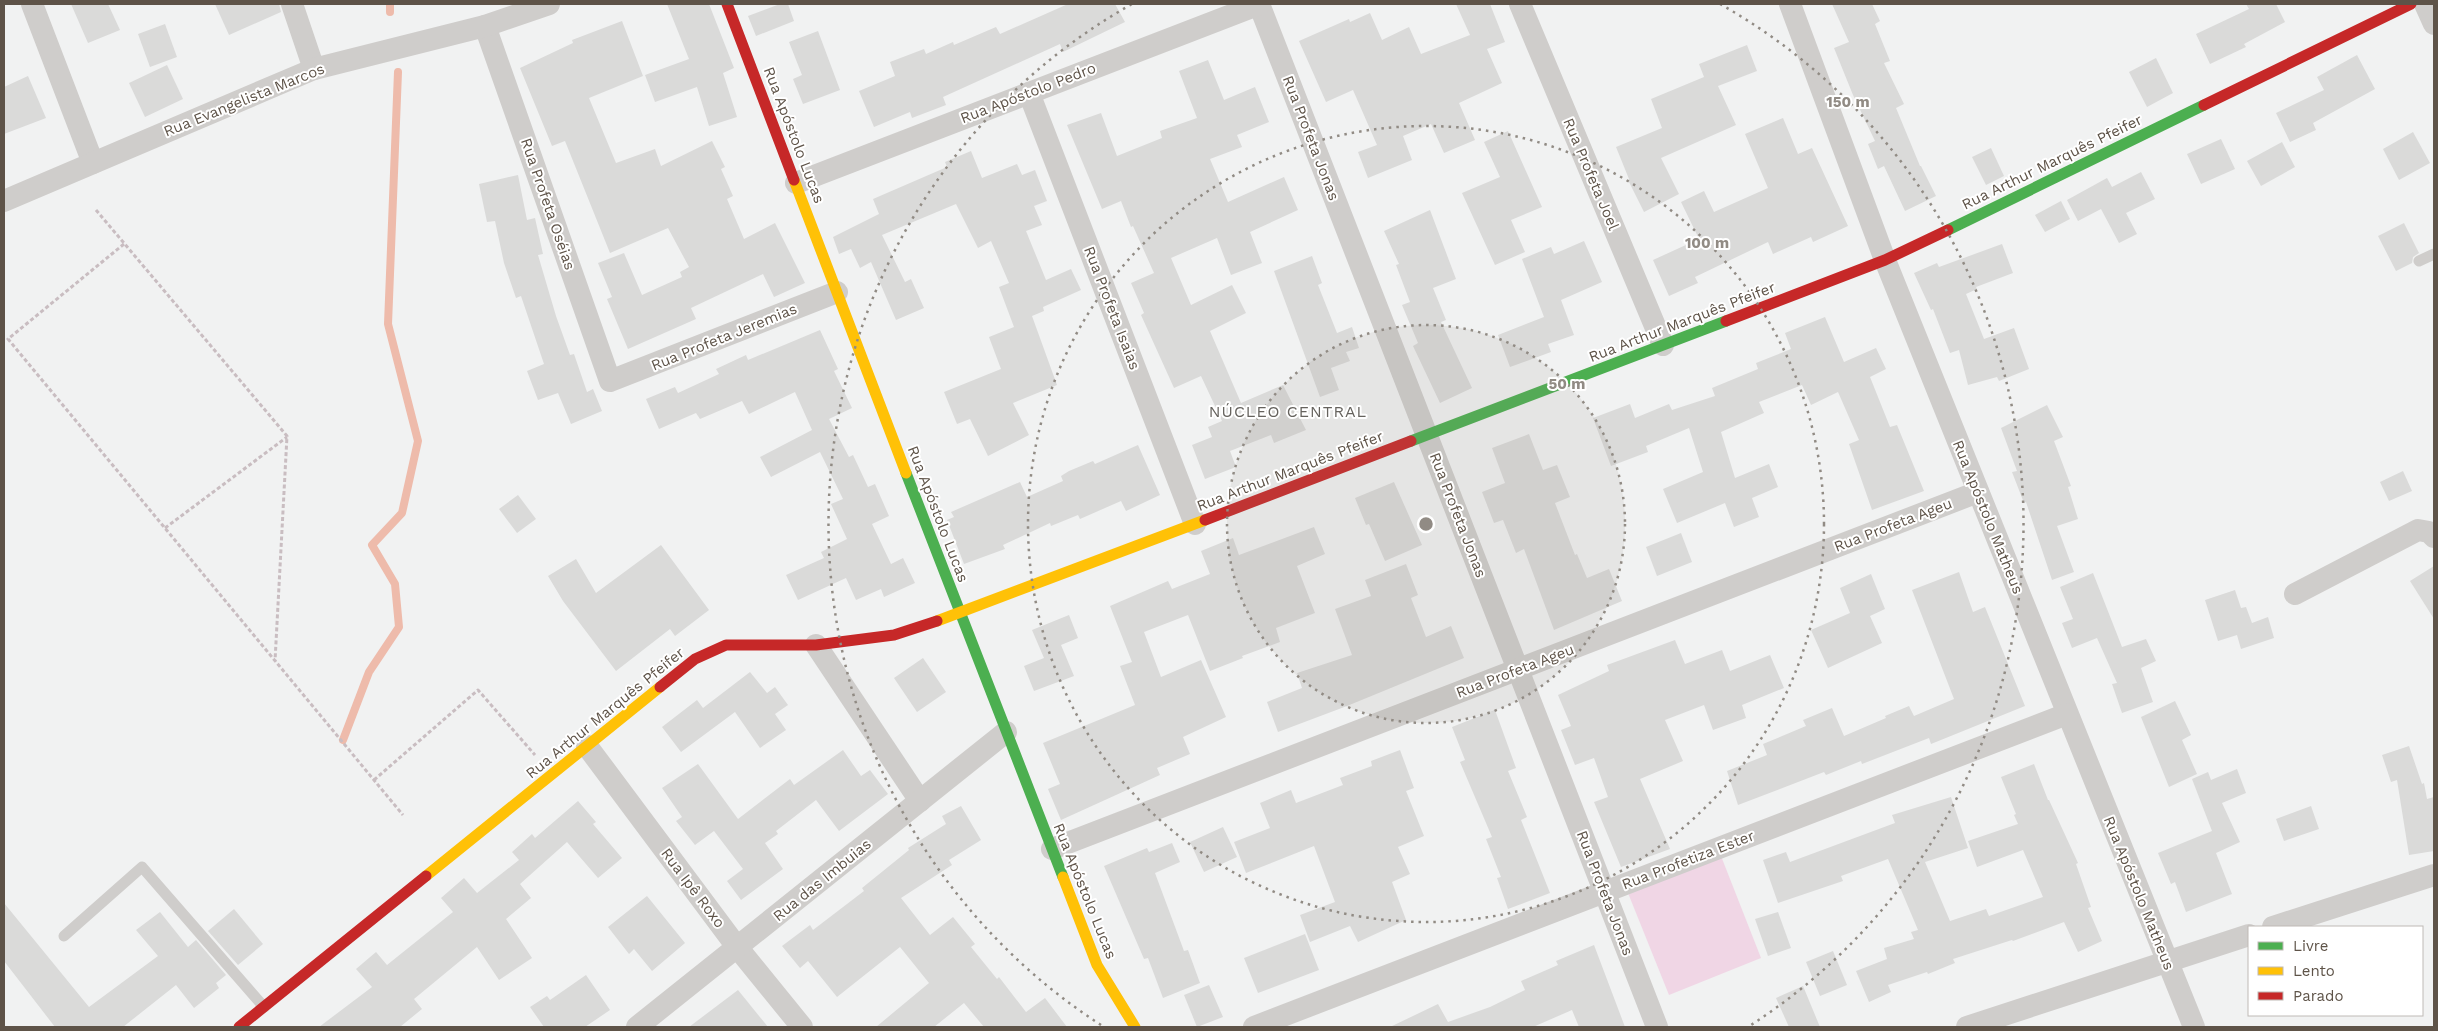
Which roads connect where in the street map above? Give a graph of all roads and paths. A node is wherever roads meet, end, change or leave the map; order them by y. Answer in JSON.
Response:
{"nodes":[{"id":1,"x":32,"y":4,"type":"edge"},
{"id":2,"x":292,"y":4,"type":"edge"},
{"id":3,"x":549,"y":4,"type":"edge"},
{"id":4,"x":728,"y":4,"type":"edge"},
{"id":5,"x":1259,"y":4,"type":"edge"},
{"id":6,"x":1520,"y":4,"type":"edge"},
{"id":7,"x":1790,"y":4,"type":"edge"},
{"id":8,"x":2411,"y":4,"type":"edge"},
{"id":9,"x":2425,"y":4,"type":"edge"},
{"id":10,"x":2434,"y":24,"type":"edge"},
{"id":11,"x":486,"y":26,"type":"junction"},
{"id":12,"x":314,"y":69,"type":"junction"},
{"id":13,"x":1029,"y":93,"type":"junction"},
{"id":14,"x":93,"y":163,"type":"junction"},
{"id":15,"x":796,"y":183,"type":"junction"},
{"id":16,"x":4,"y":201,"type":"edge"},
{"id":17,"x":96,"y":210,"type":"dead end"},
{"id":18,"x":124,"y":244,"type":"junction"},
{"id":19,"x":2434,"y":254,"type":"edge"},
{"id":20,"x":1885,"y":260,"type":"junction"},
{"id":21,"x":2419,"y":261,"type":"dead end"},
{"id":22,"x":837,"y":292,"type":"junction"},
{"id":23,"x":1663,"y":345,"type":"junction"},
{"id":24,"x":610,"y":382,"type":"joint"},
{"id":25,"x":1427,"y":435,"type":"junction"},
{"id":26,"x":288,"y":436,"type":"junction"},
{"id":27,"x":1978,"y":492,"type":"junction"},
{"id":28,"x":1194,"y":524,"type":"junction"},
{"id":29,"x":164,"y":528,"type":"junction"},
{"id":30,"x":2434,"y":537,"type":"edge"},
{"id":31,"x":2295,"y":594,"type":"dead end"},
{"id":32,"x":960,"y":614,"type":"junction"},
{"id":33,"x":816,"y":645,"type":"junction"},
{"id":34,"x":275,"y":661,"type":"junction"},
{"id":35,"x":1518,"y":670,"type":"junction"},
{"id":36,"x":2067,"y":714,"type":"junction"},
{"id":37,"x":1006,"y":732,"type":"junction"},
{"id":38,"x":587,"y":746,"type":"junction"},
{"id":39,"x":552,"y":774,"type":"junction"},
{"id":40,"x":374,"y":780,"type":"junction"},
{"id":41,"x":920,"y":801,"type":"junction"},
{"id":42,"x":403,"y":815,"type":"dead end"},
{"id":43,"x":1052,"y":849,"type":"junction"},
{"id":44,"x":2434,"y":874,"type":"edge"},
{"id":45,"x":1604,"y":892,"type":"junction"},
{"id":46,"x":2276,"y":926,"type":"edge"},
{"id":47,"x":2248,"y":935,"type":"edge"},
{"id":48,"x":64,"y":936,"type":"dead end"},
{"id":49,"x":737,"y":947,"type":"junction"},
{"id":50,"x":2167,"y":962,"type":"junction"},
{"id":51,"x":264,"y":1007,"type":"junction"},
{"id":52,"x":239,"y":1027,"type":"edge"},
{"id":53,"x":637,"y":1027,"type":"edge"},
{"id":54,"x":802,"y":1027,"type":"edge"},
{"id":55,"x":1135,"y":1027,"type":"edge"},
{"id":56,"x":1254,"y":1027,"type":"edge"},
{"id":57,"x":1657,"y":1027,"type":"edge"},
{"id":58,"x":1967,"y":1027,"type":"edge"},
{"id":59,"x":2194,"y":1027,"type":"edge"}],
"edges":[{"from":1,"to":14,"type":"street"},
{"from":2,"to":12,"type":"street"},
{"from":3,"to":11,"type":"street","name":"Rua Evangelista Marcos"},
{"from":4,"to":15,"type":"street","name":"Rua Apóstolo Lucas"},
{"from":5,"to":13,"type":"street","name":"Rua Apóstolo Pedro"},
{"from":5,"to":25,"type":"street","name":"Rua Profeta Jonas"},
{"from":6,"to":23,"type":"street","name":"Rua Profeta Joel"},
{"from":7,"to":20,"type":"street","name":"Rua Apóstolo Matheus"},
{"from":8,"to":20,"type":"street","name":"Rua Arthur Marquês Pfeifer"},
{"from":9,"to":10,"type":"street"},
{"from":11,"to":12,"type":"street","name":"Rua Evangelista Marcos"},
{"from":11,"to":24,"type":"street","name":"Rua Profeta Oséias"},
{"from":12,"to":14,"type":"street","name":"Rua Evangelista Marcos"},
{"from":13,"to":15,"type":"street","name":"Rua Apóstolo Pedro"},
{"from":13,"to":28,"type":"street","name":"Rua Profeta Isaias"},
{"from":14,"to":16,"type":"street","name":"Rua Evangelista Marcos"},
{"from":15,"to":22,"type":"street","name":"Rua Apóstolo Lucas"},
{"from":17,"to":18,"type":"path"},
{"from":18,"to":26,"type":"path"},
{"from":18,"to":29,"type":"path"},
{"from":19,"to":21,"type":"lane"},
{"from":20,"to":23,"type":"street","name":"Rua Arthur Marquês Pfeifer"},
{"from":20,"to":27,"type":"street","name":"Rua Apóstolo Matheus"},
{"from":22,"to":24,"type":"street","name":"Rua Profeta Jeremias"},
{"from":22,"to":32,"type":"street","name":"Rua Apóstolo Lucas"},
{"from":23,"to":25,"type":"street","name":"Rua Arthur Marquês Pfeifer"},
{"from":25,"to":28,"type":"street","name":"Rua Arthur Marquês Pfeifer"},
{"from":25,"to":35,"type":"street","name":"Rua Profeta Jonas"},
{"from":26,"to":29,"type":"path"},
{"from":26,"to":34,"type":"path"},
{"from":27,"to":35,"type":"street","name":"Rua Profeta Ageu"},
{"from":27,"to":36,"type":"street","name":"Rua Apóstolo Matheus"},
{"from":28,"to":32,"type":"street","name":"Rua Arthur Marquês Pfeifer"},
{"from":29,"to":34,"type":"path"},
{"from":30,"to":31,"type":"street"},
{"from":32,"to":33,"type":"street","name":"Rua Arthur Marquês Pfeifer"},
{"from":32,"to":37,"type":"street","name":"Rua Apóstolo Lucas"},
{"from":33,"to":38,"type":"street","name":"Rua Arthur Marquês Pfeifer"},
{"from":33,"to":41,"type":"street"},
{"from":34,"to":40,"type":"path"},
{"from":35,"to":43,"type":"street","name":"Rua Profeta Ageu"},
{"from":35,"to":45,"type":"street","name":"Rua Profeta Jonas"},
{"from":36,"to":45,"type":"street","name":"Rua Profetiza Ester"},
{"from":36,"to":50,"type":"street","name":"Rua Apóstolo Matheus"},
{"from":37,"to":41,"type":"street","name":"Rua das Imbuias"},
{"from":37,"to":43,"type":"street","name":"Rua Apóstolo Lucas"},
{"from":38,"to":39,"type":"street","name":"Rua Arthur Marquês Pfeifer"},
{"from":38,"to":49,"type":"street","name":"Rua Ipê Roxo"},
{"from":39,"to":40,"type":"path"},
{"from":39,"to":51,"type":"street","name":"Rua Arthur Marquês Pfeifer"},
{"from":40,"to":42,"type":"path"},
{"from":41,"to":49,"type":"street","name":"Rua das Imbuias"},
{"from":43,"to":55,"type":"street","name":"Rua Apóstolo Lucas"},
{"from":44,"to":46,"type":"street"},
{"from":45,"to":56,"type":"street","name":"Rua Profetiza Ester"},
{"from":45,"to":57,"type":"street","name":"Rua Profeta Jonas"},
{"from":47,"to":50,"type":"street"},
{"from":48,"to":51,"type":"lane"},
{"from":49,"to":53,"type":"street","name":"Rua das Imbuias"},
{"from":49,"to":54,"type":"street","name":"Rua Ipê Roxo"},
{"from":50,"to":58,"type":"street"},
{"from":50,"to":59,"type":"street","name":"Rua Apóstolo Matheus"},
{"from":51,"to":52,"type":"street","name":"Rua Arthur Marquês Pfeifer"}]}
